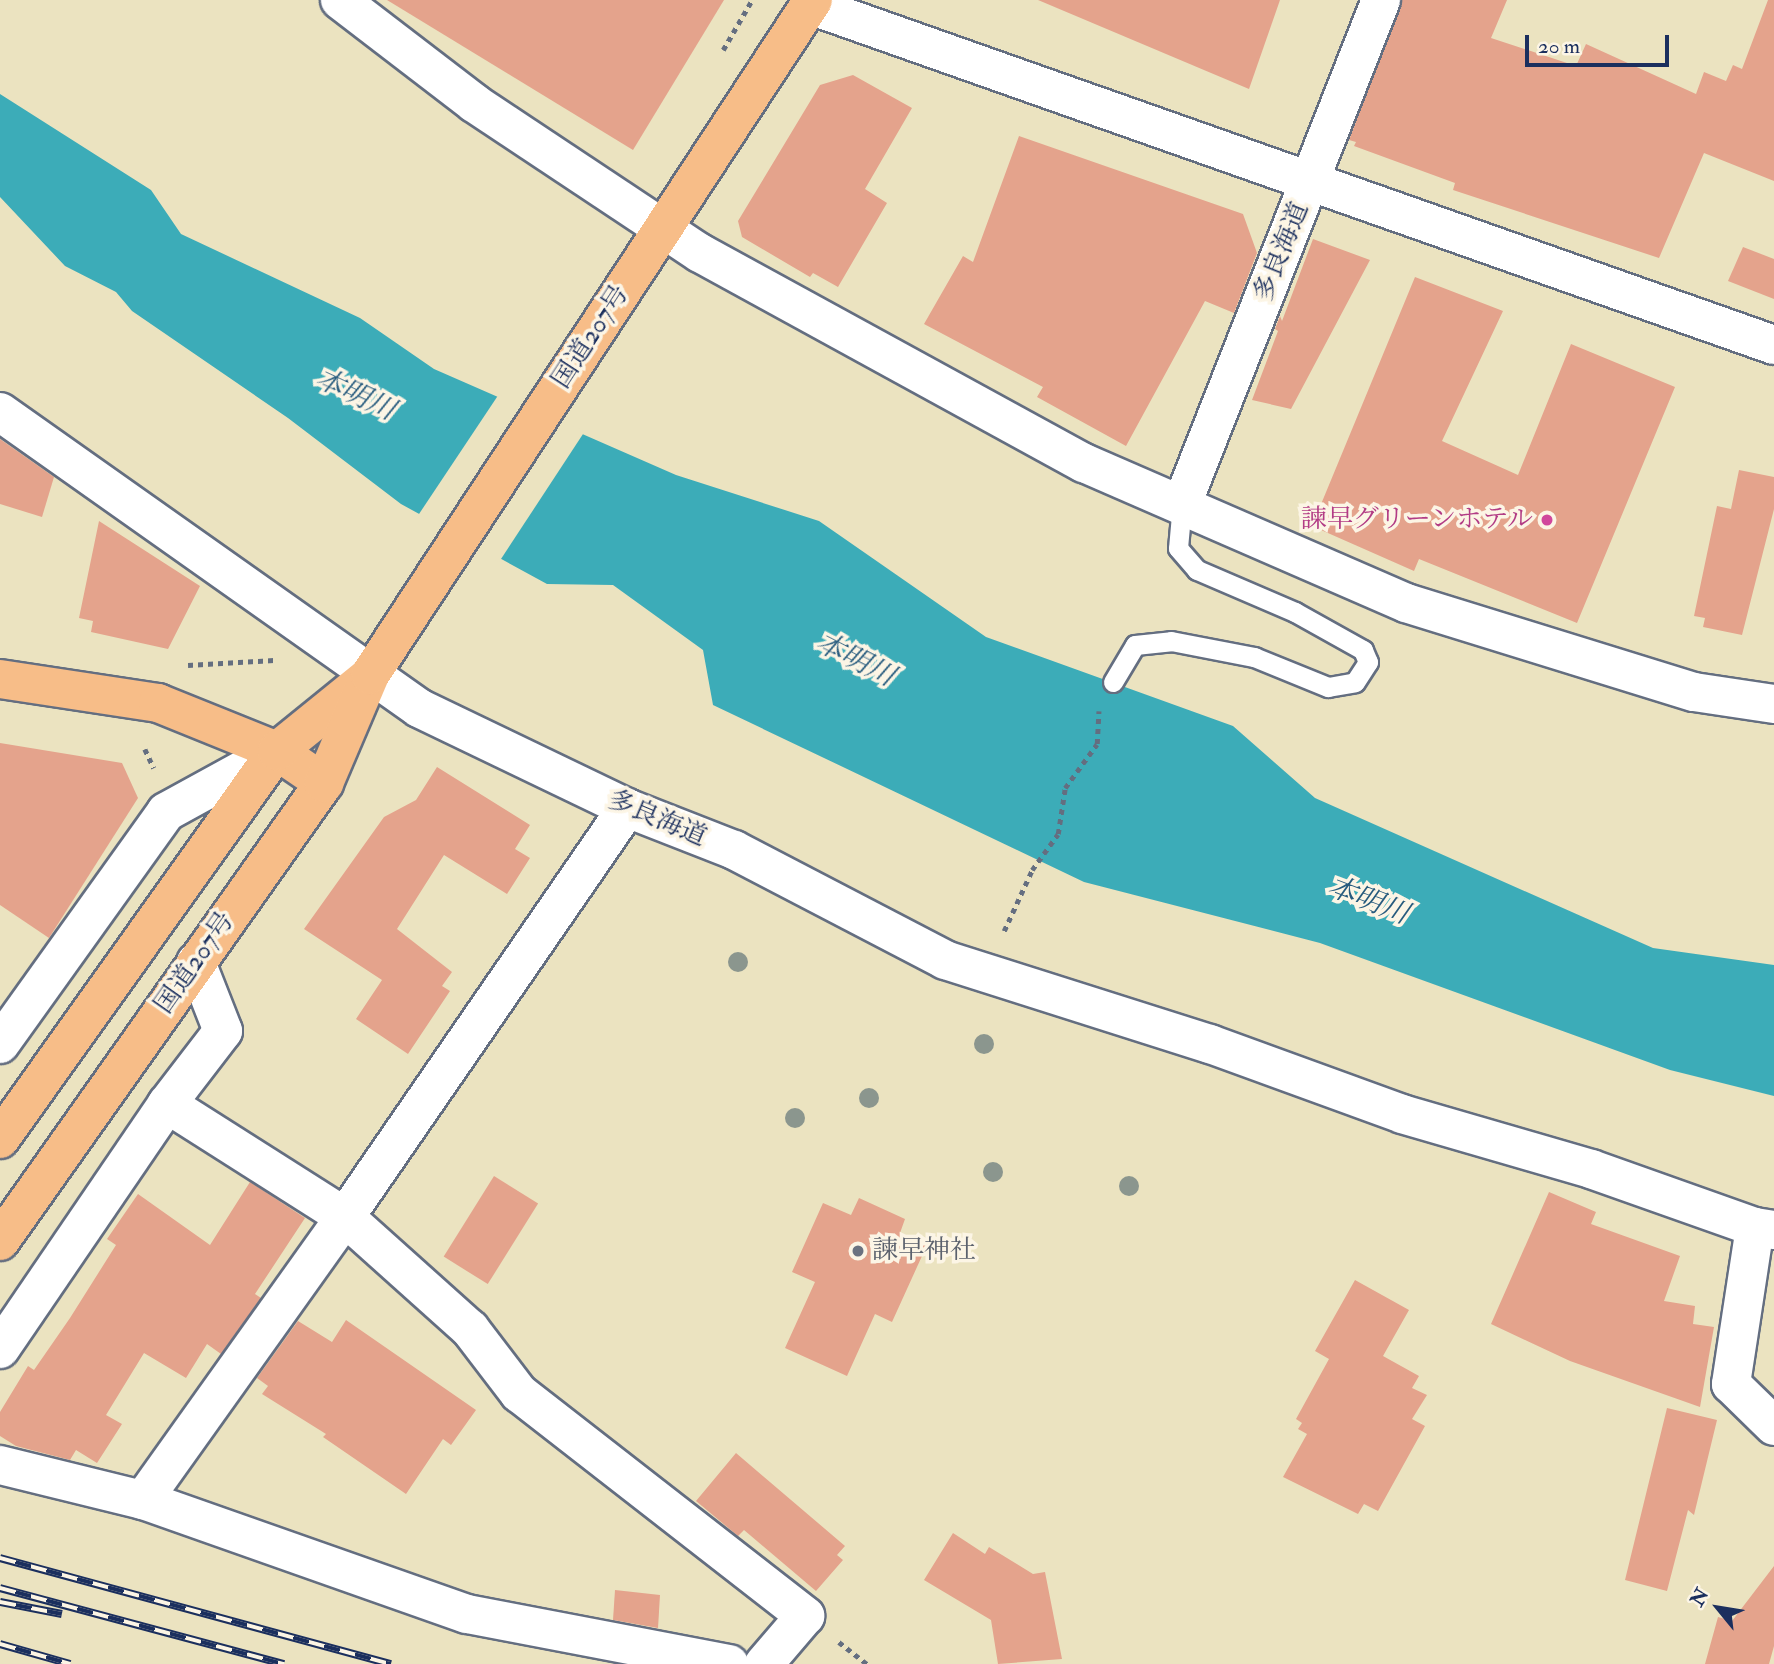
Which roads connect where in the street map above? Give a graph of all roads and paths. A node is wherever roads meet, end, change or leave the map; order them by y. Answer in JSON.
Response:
{"nodes":[{"id":1,"x":340,"y":0,"type":"edge"},
{"id":2,"x":1381,"y":0,"type":"edge"},
{"id":3,"x":812,"y":2,"type":"edge"},
{"id":4,"x":1311,"y":179,"type":"junction"},
{"id":5,"x":663,"y":228,"type":"junction"},
{"id":6,"x":1774,"y":345,"type":"edge"},
{"id":7,"x":0,"y":412,"type":"edge"},
{"id":8,"x":1182,"y":504,"type":"junction"},
{"id":9,"x":333,"y":650,"type":"junction"},
{"id":10,"x":177,"y":663,"type":"dead end"},
{"id":11,"x":375,"y":668,"type":"junction"},
{"id":12,"x":0,"y":679,"type":"edge"},
{"id":13,"x":1113,"y":682,"type":"joint"},
{"id":14,"x":1774,"y":704,"type":"edge"},
{"id":15,"x":135,"y":747,"type":"dead end"},
{"id":16,"x":277,"y":751,"type":"junction"},
{"id":17,"x":158,"y":782,"type":"dead end"},
{"id":18,"x":324,"y":783,"type":"junction"},
{"id":19,"x":627,"y":808,"type":"junction"},
{"id":20,"x":1025,"y":884,"type":"dead end"},
{"id":21,"x":196,"y":961,"type":"junction"},
{"id":22,"x":0,"y":1044,"type":"edge"},
{"id":23,"x":167,"y":1104,"type":"junction"},
{"id":24,"x":0,"y":1139,"type":"edge"},
{"id":25,"x":345,"y":1217,"type":"junction"},
{"id":26,"x":1764,"y":1228,"type":"edge"},
{"id":27,"x":0,"y":1241,"type":"edge"},
{"id":28,"x":0,"y":1349,"type":"edge"},
{"id":29,"x":1774,"y":1426,"type":"edge"},
{"id":30,"x":0,"y":1465,"type":"edge"},
{"id":31,"x":143,"y":1500,"type":"junction"},
{"id":32,"x":729,"y":1664,"type":"edge"},
{"id":33,"x":764,"y":1664,"type":"edge"}],
"edges":[{"from":1,"to":5,"type":"street"},
{"from":2,"to":4,"type":"street","name":"多良海道"},
{"from":3,"to":4,"type":"street"},
{"from":3,"to":5,"type":"main road","name":"国道207号"},
{"from":4,"to":6,"type":"street"},
{"from":4,"to":8,"type":"street","name":"多良海道"},
{"from":5,"to":8,"type":"street"},
{"from":5,"to":11,"type":"main road","name":"国道207号"},
{"from":7,"to":9,"type":"street","name":"多良海道"},
{"from":8,"to":13,"type":"lane"},
{"from":8,"to":14,"type":"street"},
{"from":9,"to":10,"type":"path"},
{"from":9,"to":11,"type":"street","name":"多良海道"},
{"from":11,"to":16,"type":"main road","name":"国道207号"},
{"from":11,"to":18,"type":"main road","name":"国道207号"},
{"from":11,"to":19,"type":"street","name":"多良海道"},
{"from":12,"to":16,"type":"main road"},
{"from":13,"to":20,"type":"path"},
{"from":15,"to":17,"type":"path"},
{"from":16,"to":18,"type":"main road"},
{"from":16,"to":22,"type":"street"},
{"from":16,"to":24,"type":"main road","name":"国道207号"},
{"from":18,"to":21,"type":"main road","name":"国道207号"},
{"from":19,"to":25,"type":"street"},
{"from":19,"to":26,"type":"street","name":"多良海道"},
{"from":21,"to":23,"type":"street"},
{"from":21,"to":27,"type":"main road","name":"国道207号"},
{"from":23,"to":25,"type":"street"},
{"from":23,"to":28,"type":"street"},
{"from":25,"to":31,"type":"street"},
{"from":25,"to":33,"type":"street"},
{"from":26,"to":29,"type":"street"},
{"from":30,"to":31,"type":"street"},
{"from":31,"to":32,"type":"street"}]}
